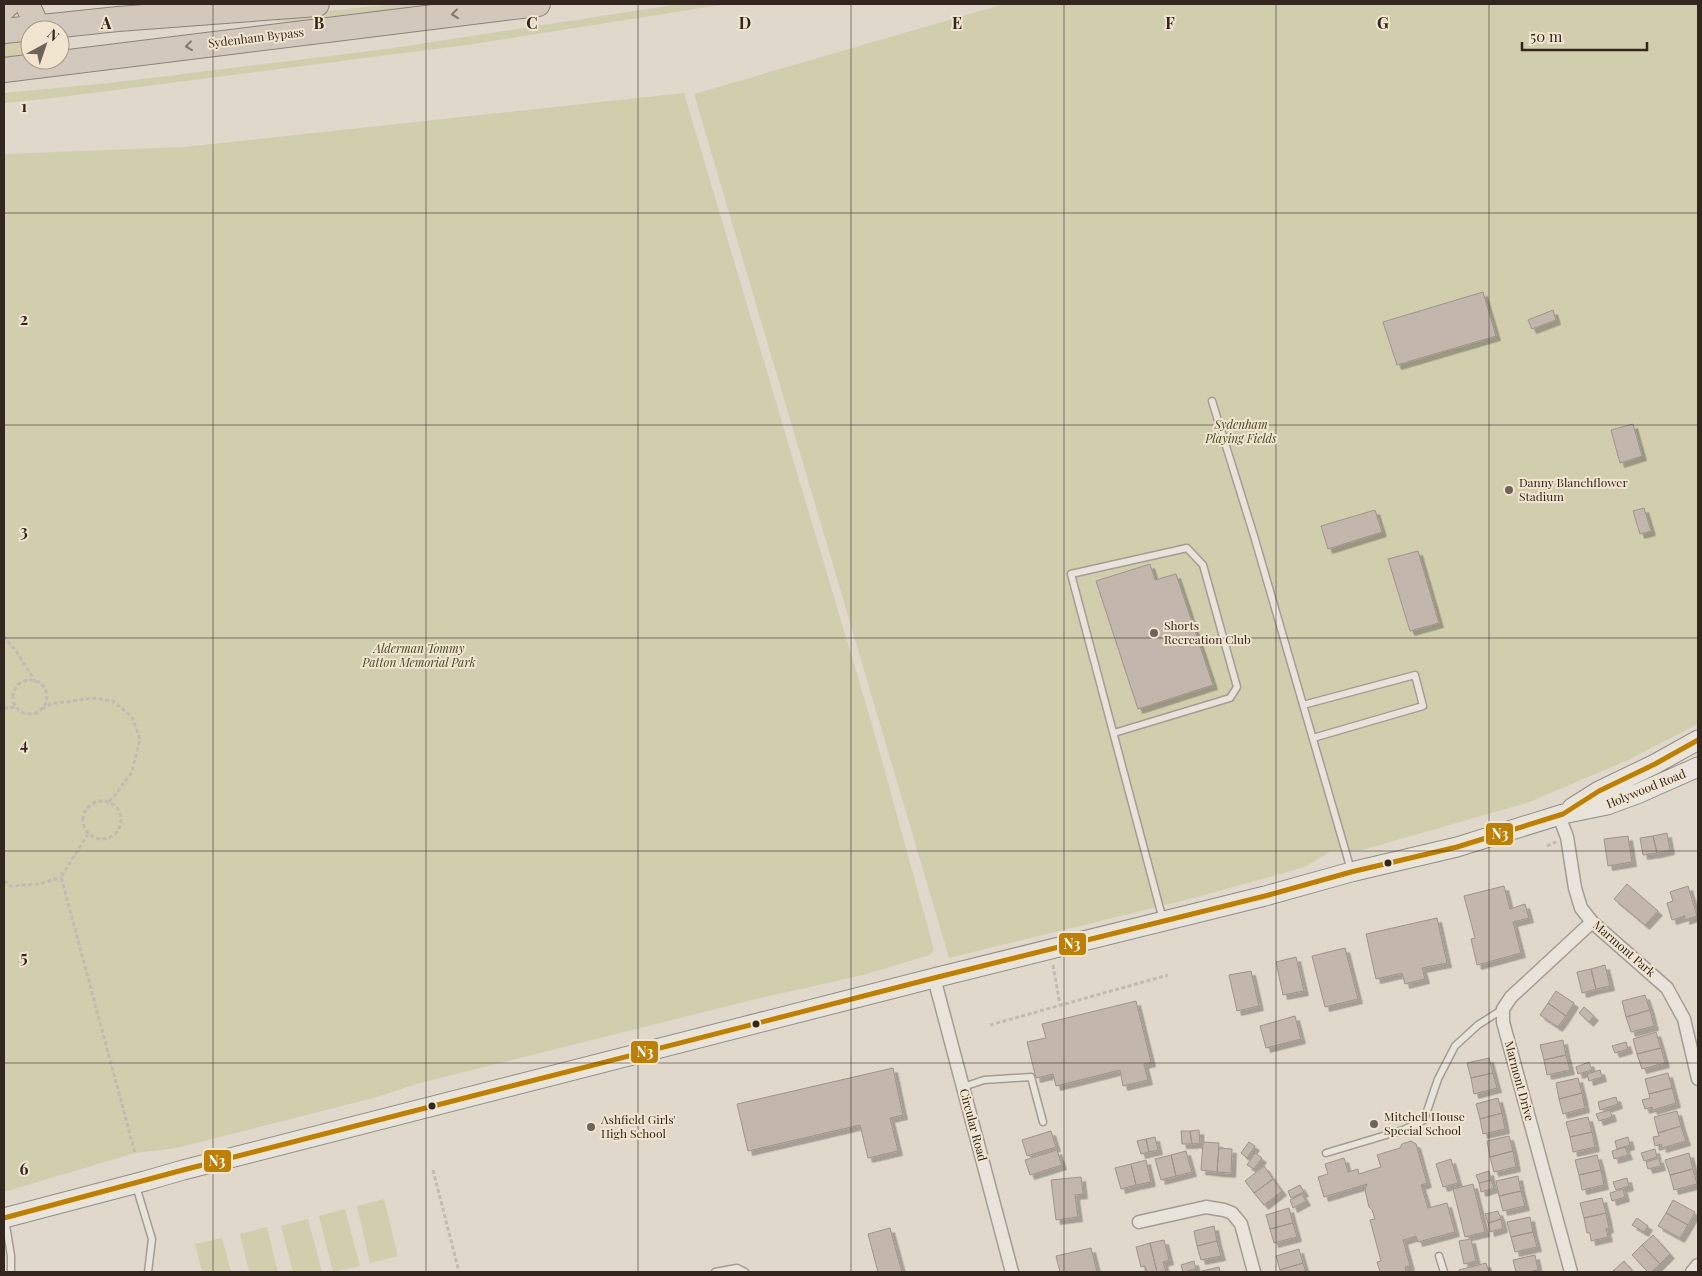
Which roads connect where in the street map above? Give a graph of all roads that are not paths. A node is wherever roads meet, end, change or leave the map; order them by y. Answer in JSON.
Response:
{"nodes":[{"id":1,"x":8,"y":4,"type":"edge"},
{"id":2,"x":27,"y":4,"type":"edge"},
{"id":3,"x":86,"y":4,"type":"edge"},
{"id":4,"x":317,"y":4,"type":"edge"},
{"id":5,"x":538,"y":4,"type":"edge"},
{"id":6,"x":4,"y":8,"type":"edge"},
{"id":7,"x":118,"y":19,"type":"junction"},
{"id":8,"x":34,"y":20,"type":"edge"},
{"id":9,"x":70,"y":25,"type":"edge"},
{"id":10,"x":20,"y":30,"type":"edge"},
{"id":11,"x":4,"y":31,"type":"edge"},
{"id":12,"x":70,"y":50,"type":"edge"},
{"id":13,"x":98,"y":57,"type":"junction"},
{"id":14,"x":4,"y":70,"type":"edge"},
{"id":15,"x":1212,"y":401,"type":"dead end"},
{"id":16,"x":1303,"y":705,"type":"junction"},
{"id":17,"x":1114,"y":734,"type":"junction"},
{"id":18,"x":1313,"y":738,"type":"junction"},
{"id":19,"x":1698,"y":740,"type":"edge"},
{"id":20,"x":1698,"y":767,"type":"edge"},
{"id":21,"x":1561,"y":815,"type":"junction"},
{"id":22,"x":1352,"y":872,"type":"junction"},
{"id":23,"x":1164,"y":921,"type":"junction"},
{"id":24,"x":1592,"y":922,"type":"junction"},
{"id":25,"x":934,"y":978,"type":"junction"},
{"id":26,"x":1503,"y":1008,"type":"junction"},
{"id":27,"x":1698,"y":1079,"type":"edge"},
{"id":28,"x":962,"y":1087,"type":"junction"},
{"id":29,"x":1043,"y":1122,"type":"dead end"},
{"id":30,"x":1326,"y":1153,"type":"dead end"},
{"id":31,"x":134,"y":1184,"type":"junction"},
{"id":32,"x":4,"y":1218,"type":"edge"},
{"id":33,"x":1139,"y":1222,"type":"dead end"},
{"id":34,"x":1440,"y":1256,"type":"dead end"},
{"id":35,"x":1698,"y":1266,"type":"edge"},
{"id":36,"x":11,"y":1272,"type":"edge"},
{"id":37,"x":148,"y":1272,"type":"edge"},
{"id":38,"x":715,"y":1272,"type":"edge"},
{"id":39,"x":745,"y":1272,"type":"edge"},
{"id":40,"x":1012,"y":1272,"type":"edge"},
{"id":41,"x":1254,"y":1272,"type":"edge"},
{"id":42,"x":1444,"y":1272,"type":"edge"},
{"id":43,"x":1571,"y":1272,"type":"edge"},
{"id":44,"x":1692,"y":1272,"type":"edge"}],
"edges":[{"from":1,"to":6,"type":"highway"},
{"from":2,"to":8,"type":"highway"},
{"from":3,"to":7,"type":"highway"},
{"from":4,"to":7,"type":"highway"},
{"from":5,"to":13,"type":"highway","name":"Sydenham Bypass","one_way":true},
{"from":7,"to":9,"type":"highway"},
{"from":10,"to":11,"type":"highway"},
{"from":12,"to":13,"type":"highway"},
{"from":13,"to":14,"type":"highway","name":"Sydenham Bypass"},
{"from":15,"to":16,"type":"lane"},
{"from":16,"to":18,"type":"lane"},
{"from":16,"to":18,"type":"lane"},
{"from":17,"to":17,"type":"lane"},
{"from":17,"to":23,"type":"lane"},
{"from":18,"to":22,"type":"lane"},
{"from":19,"to":21,"type":"main road","name":"Holywood Road"},
{"from":20,"to":21,"type":"main road","name":"Holywood Road"},
{"from":21,"to":22,"type":"main road","name":"Holywood Road"},
{"from":21,"to":24,"type":"street","name":"Marmont Park"},
{"from":22,"to":23,"type":"main road","name":"Holywood Road"},
{"from":23,"to":25,"type":"main road","name":"Holywood Road"},
{"from":24,"to":26,"type":"street"},
{"from":24,"to":27,"type":"street","name":"Marmont Park"},
{"from":25,"to":28,"type":"street","name":"Circular Road"},
{"from":25,"to":31,"type":"main road","name":"Holywood Road"},
{"from":26,"to":30,"type":"lane"},
{"from":26,"to":43,"type":"street","name":"Marmont Drive"},
{"from":28,"to":29,"type":"lane"},
{"from":28,"to":40,"type":"street","name":"Circular Road"},
{"from":31,"to":32,"type":"main road","name":"Holywood Road"},
{"from":31,"to":37,"type":"lane"},
{"from":32,"to":36,"type":"lane"},
{"from":33,"to":41,"type":"street"},
{"from":34,"to":42,"type":"lane"},
{"from":35,"to":44,"type":"street"},
{"from":38,"to":39,"type":"lane"}]}
